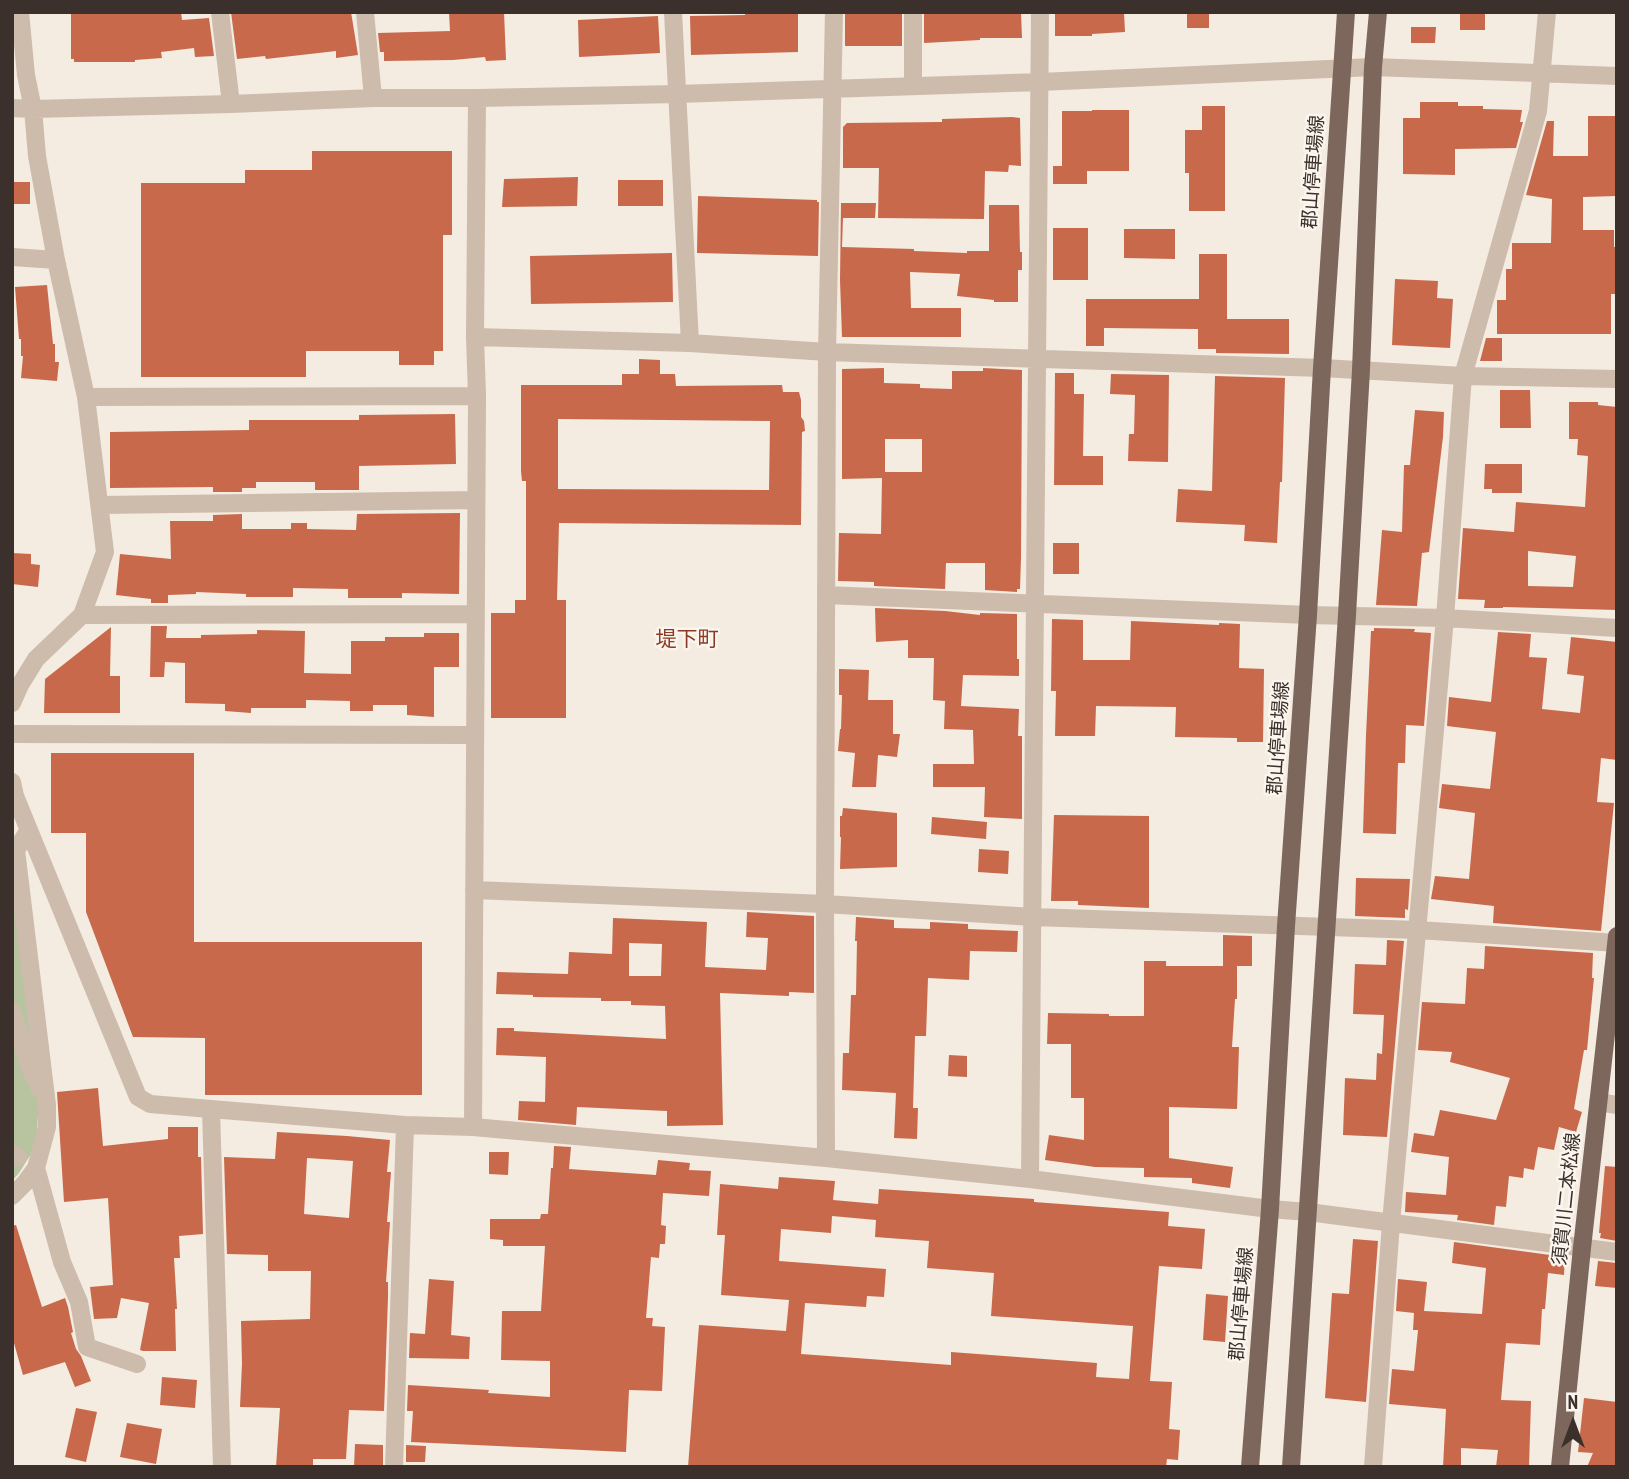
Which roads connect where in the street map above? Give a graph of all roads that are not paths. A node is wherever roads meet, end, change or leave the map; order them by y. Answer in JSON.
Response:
{"nodes":[{"id":1,"x":20,"y":12,"type":"edge"},
{"id":2,"x":220,"y":12,"type":"edge"},
{"id":3,"x":365,"y":12,"type":"edge"},
{"id":4,"x":673,"y":12,"type":"edge"},
{"id":5,"x":834,"y":12,"type":"edge"},
{"id":6,"x":913,"y":12,"type":"edge"},
{"id":7,"x":1040,"y":12,"type":"edge"},
{"id":8,"x":1346,"y":12,"type":"edge"},
{"id":9,"x":1378,"y":12,"type":"edge"},
{"id":10,"x":1547,"y":12,"type":"edge"},
{"id":11,"x":1373,"y":66,"type":"junction"},
{"id":12,"x":1342,"y":67,"type":"junction"},
{"id":13,"x":1542,"y":74,"type":"junction"},
{"id":14,"x":1617,"y":76,"type":"edge"},
{"id":15,"x":1040,"y":82,"type":"junction"},
{"id":16,"x":913,"y":85,"type":"junction"},
{"id":17,"x":832,"y":88,"type":"junction"},
{"id":18,"x":677,"y":94,"type":"junction"},
{"id":19,"x":373,"y":98,"type":"junction"},
{"id":20,"x":477,"y":98,"type":"junction"},
{"id":21,"x":231,"y":104,"type":"junction"},
{"id":22,"x":12,"y":108,"type":"edge"},
{"id":23,"x":33,"y":109,"type":"junction"},
{"id":24,"x":12,"y":257,"type":"edge"},
{"id":25,"x":56,"y":260,"type":"junction"},
{"id":26,"x":475,"y":337,"type":"junction"},
{"id":27,"x":690,"y":343,"type":"junction"},
{"id":28,"x":827,"y":352,"type":"junction"},
{"id":29,"x":1037,"y":358,"type":"junction"},
{"id":30,"x":1322,"y":368,"type":"junction"},
{"id":31,"x":1362,"y":370,"type":"junction"},
{"id":32,"x":1463,"y":376,"type":"junction"},
{"id":33,"x":1617,"y":379,"type":"edge"},
{"id":34,"x":477,"y":396,"type":"junction"},
{"id":35,"x":86,"y":397,"type":"junction"},
{"id":36,"x":476,"y":500,"type":"junction"},
{"id":37,"x":100,"y":505,"type":"junction"},
{"id":38,"x":827,"y":595,"type":"junction"},
{"id":39,"x":1035,"y":604,"type":"junction"},
{"id":40,"x":475,"y":614,"type":"junction"},
{"id":41,"x":82,"y":615,"type":"junction"},
{"id":42,"x":1308,"y":615,"type":"junction"},
{"id":43,"x":1347,"y":615,"type":"junction"},
{"id":44,"x":1445,"y":618,"type":"junction"},
{"id":45,"x":1617,"y":628,"type":"edge"},
{"id":46,"x":19,"y":672,"type":"edge"},
{"id":47,"x":12,"y":703,"type":"edge"},
{"id":48,"x":12,"y":734,"type":"edge"},
{"id":49,"x":474,"y":735,"type":"junction"},
{"id":50,"x":12,"y":782,"type":"edge"},
{"id":51,"x":29,"y":830,"type":"junction"},
{"id":52,"x":474,"y":890,"type":"junction"},
{"id":53,"x":824,"y":904,"type":"junction"},
{"id":54,"x":1033,"y":917,"type":"junction"},
{"id":55,"x":1286,"y":926,"type":"junction"},
{"id":56,"x":1326,"y":928,"type":"junction"},
{"id":57,"x":1418,"y":930,"type":"junction"},
{"id":58,"x":1617,"y":936,"type":"edge"},
{"id":59,"x":1616,"y":943,"type":"edge"},
{"id":60,"x":12,"y":1012,"type":"edge"},
{"id":61,"x":1598,"y":1102,"type":"junction"},
{"id":62,"x":47,"y":1105,"type":"junction"},
{"id":63,"x":1617,"y":1105,"type":"edge"},
{"id":64,"x":211,"y":1110,"type":"junction"},
{"id":65,"x":405,"y":1125,"type":"junction"},
{"id":66,"x":473,"y":1127,"type":"junction"},
{"id":67,"x":826,"y":1158,"type":"junction"},
{"id":68,"x":36,"y":1168,"type":"junction"},
{"id":69,"x":1030,"y":1179,"type":"junction"},
{"id":70,"x":12,"y":1196,"type":"edge"},
{"id":71,"x":1270,"y":1209,"type":"junction"},
{"id":72,"x":1308,"y":1212,"type":"junction"},
{"id":73,"x":1391,"y":1223,"type":"junction"},
{"id":74,"x":1582,"y":1248,"type":"junction"},
{"id":75,"x":1617,"y":1252,"type":"edge"},
{"id":76,"x":136,"y":1364,"type":"dead end"},
{"id":77,"x":222,"y":1467,"type":"edge"},
{"id":78,"x":394,"y":1467,"type":"edge"},
{"id":79,"x":1250,"y":1467,"type":"edge"},
{"id":80,"x":1291,"y":1467,"type":"edge"},
{"id":81,"x":1373,"y":1467,"type":"edge"},
{"id":82,"x":1560,"y":1467,"type":"edge"}],
"edges":[{"from":1,"to":23,"type":"street"},
{"from":2,"to":21,"type":"street"},
{"from":3,"to":19,"type":"street"},
{"from":4,"to":18,"type":"street"},
{"from":5,"to":17,"type":"street"},
{"from":6,"to":16,"type":"street"},
{"from":7,"to":15,"type":"street"},
{"from":8,"to":12,"type":"main road","name":"郡山停車場線"},
{"from":9,"to":11,"type":"main road"},
{"from":10,"to":13,"type":"street"},
{"from":11,"to":12,"type":"street"},
{"from":11,"to":13,"type":"street"},
{"from":11,"to":31,"type":"main road"},
{"from":12,"to":15,"type":"street"},
{"from":12,"to":30,"type":"main road","name":"郡山停車場線"},
{"from":13,"to":14,"type":"street"},
{"from":13,"to":32,"type":"street"},
{"from":15,"to":16,"type":"street"},
{"from":15,"to":29,"type":"street"},
{"from":16,"to":17,"type":"street"},
{"from":17,"to":18,"type":"street"},
{"from":17,"to":28,"type":"street"},
{"from":18,"to":20,"type":"street"},
{"from":18,"to":27,"type":"street"},
{"from":19,"to":20,"type":"street"},
{"from":19,"to":21,"type":"street"},
{"from":20,"to":26,"type":"street"},
{"from":21,"to":23,"type":"street"},
{"from":22,"to":23,"type":"street"},
{"from":23,"to":25,"type":"street"},
{"from":24,"to":25,"type":"street"},
{"from":25,"to":35,"type":"street"},
{"from":26,"to":27,"type":"street"},
{"from":26,"to":34,"type":"street"},
{"from":27,"to":28,"type":"street"},
{"from":28,"to":29,"type":"street"},
{"from":28,"to":38,"type":"street"},
{"from":29,"to":30,"type":"street"},
{"from":29,"to":39,"type":"street"},
{"from":30,"to":31,"type":"street"},
{"from":30,"to":42,"type":"main road","name":"郡山停車場線"},
{"from":31,"to":32,"type":"street"},
{"from":31,"to":43,"type":"main road"},
{"from":32,"to":33,"type":"street"},
{"from":32,"to":44,"type":"street"},
{"from":34,"to":35,"type":"street"},
{"from":34,"to":36,"type":"street"},
{"from":35,"to":37,"type":"street"},
{"from":36,"to":37,"type":"street"},
{"from":36,"to":40,"type":"street"},
{"from":37,"to":41,"type":"street"},
{"from":38,"to":39,"type":"street"},
{"from":38,"to":53,"type":"street"},
{"from":39,"to":42,"type":"street"},
{"from":39,"to":54,"type":"street"},
{"from":40,"to":41,"type":"street"},
{"from":40,"to":49,"type":"street"},
{"from":41,"to":46,"type":"street"},
{"from":42,"to":43,"type":"street"},
{"from":42,"to":55,"type":"main road","name":"郡山停車場線"},
{"from":43,"to":44,"type":"street"},
{"from":43,"to":56,"type":"main road"},
{"from":44,"to":45,"type":"street"},
{"from":44,"to":57,"type":"street"},
{"from":46,"to":47,"type":"street"},
{"from":48,"to":49,"type":"street"},
{"from":49,"to":52,"type":"street"},
{"from":50,"to":51,"type":"street"},
{"from":51,"to":62,"type":"street"},
{"from":51,"to":64,"type":"street"},
{"from":52,"to":53,"type":"street"},
{"from":52,"to":66,"type":"street"},
{"from":53,"to":54,"type":"street"},
{"from":53,"to":67,"type":"street"},
{"from":54,"to":55,"type":"street"},
{"from":54,"to":69,"type":"street"},
{"from":55,"to":56,"type":"street"},
{"from":55,"to":71,"type":"main road","name":"郡山停車場線"},
{"from":56,"to":57,"type":"street"},
{"from":56,"to":72,"type":"main road"},
{"from":57,"to":59,"type":"street"},
{"from":57,"to":73,"type":"street"},
{"from":58,"to":59,"type":"main road","name":"須賀川二本松線"},
{"from":59,"to":61,"type":"main road","name":"須賀川二本松線"},
{"from":60,"to":62,"type":"street"},
{"from":61,"to":63,"type":"street"},
{"from":61,"to":74,"type":"main road","name":"須賀川二本松線"},
{"from":62,"to":68,"type":"street"},
{"from":64,"to":65,"type":"street"},
{"from":64,"to":77,"type":"street"},
{"from":65,"to":66,"type":"street"},
{"from":65,"to":78,"type":"street"},
{"from":66,"to":67,"type":"street"},
{"from":67,"to":69,"type":"street"},
{"from":68,"to":70,"type":"street"},
{"from":68,"to":76,"type":"street"},
{"from":69,"to":71,"type":"street"},
{"from":71,"to":72,"type":"street"},
{"from":71,"to":79,"type":"main road","name":"郡山停車場線"},
{"from":72,"to":73,"type":"street"},
{"from":72,"to":80,"type":"main road"},
{"from":73,"to":74,"type":"street"},
{"from":73,"to":81,"type":"street"},
{"from":74,"to":75,"type":"street"},
{"from":74,"to":82,"type":"main road","name":"須賀川二本松線"}]}
